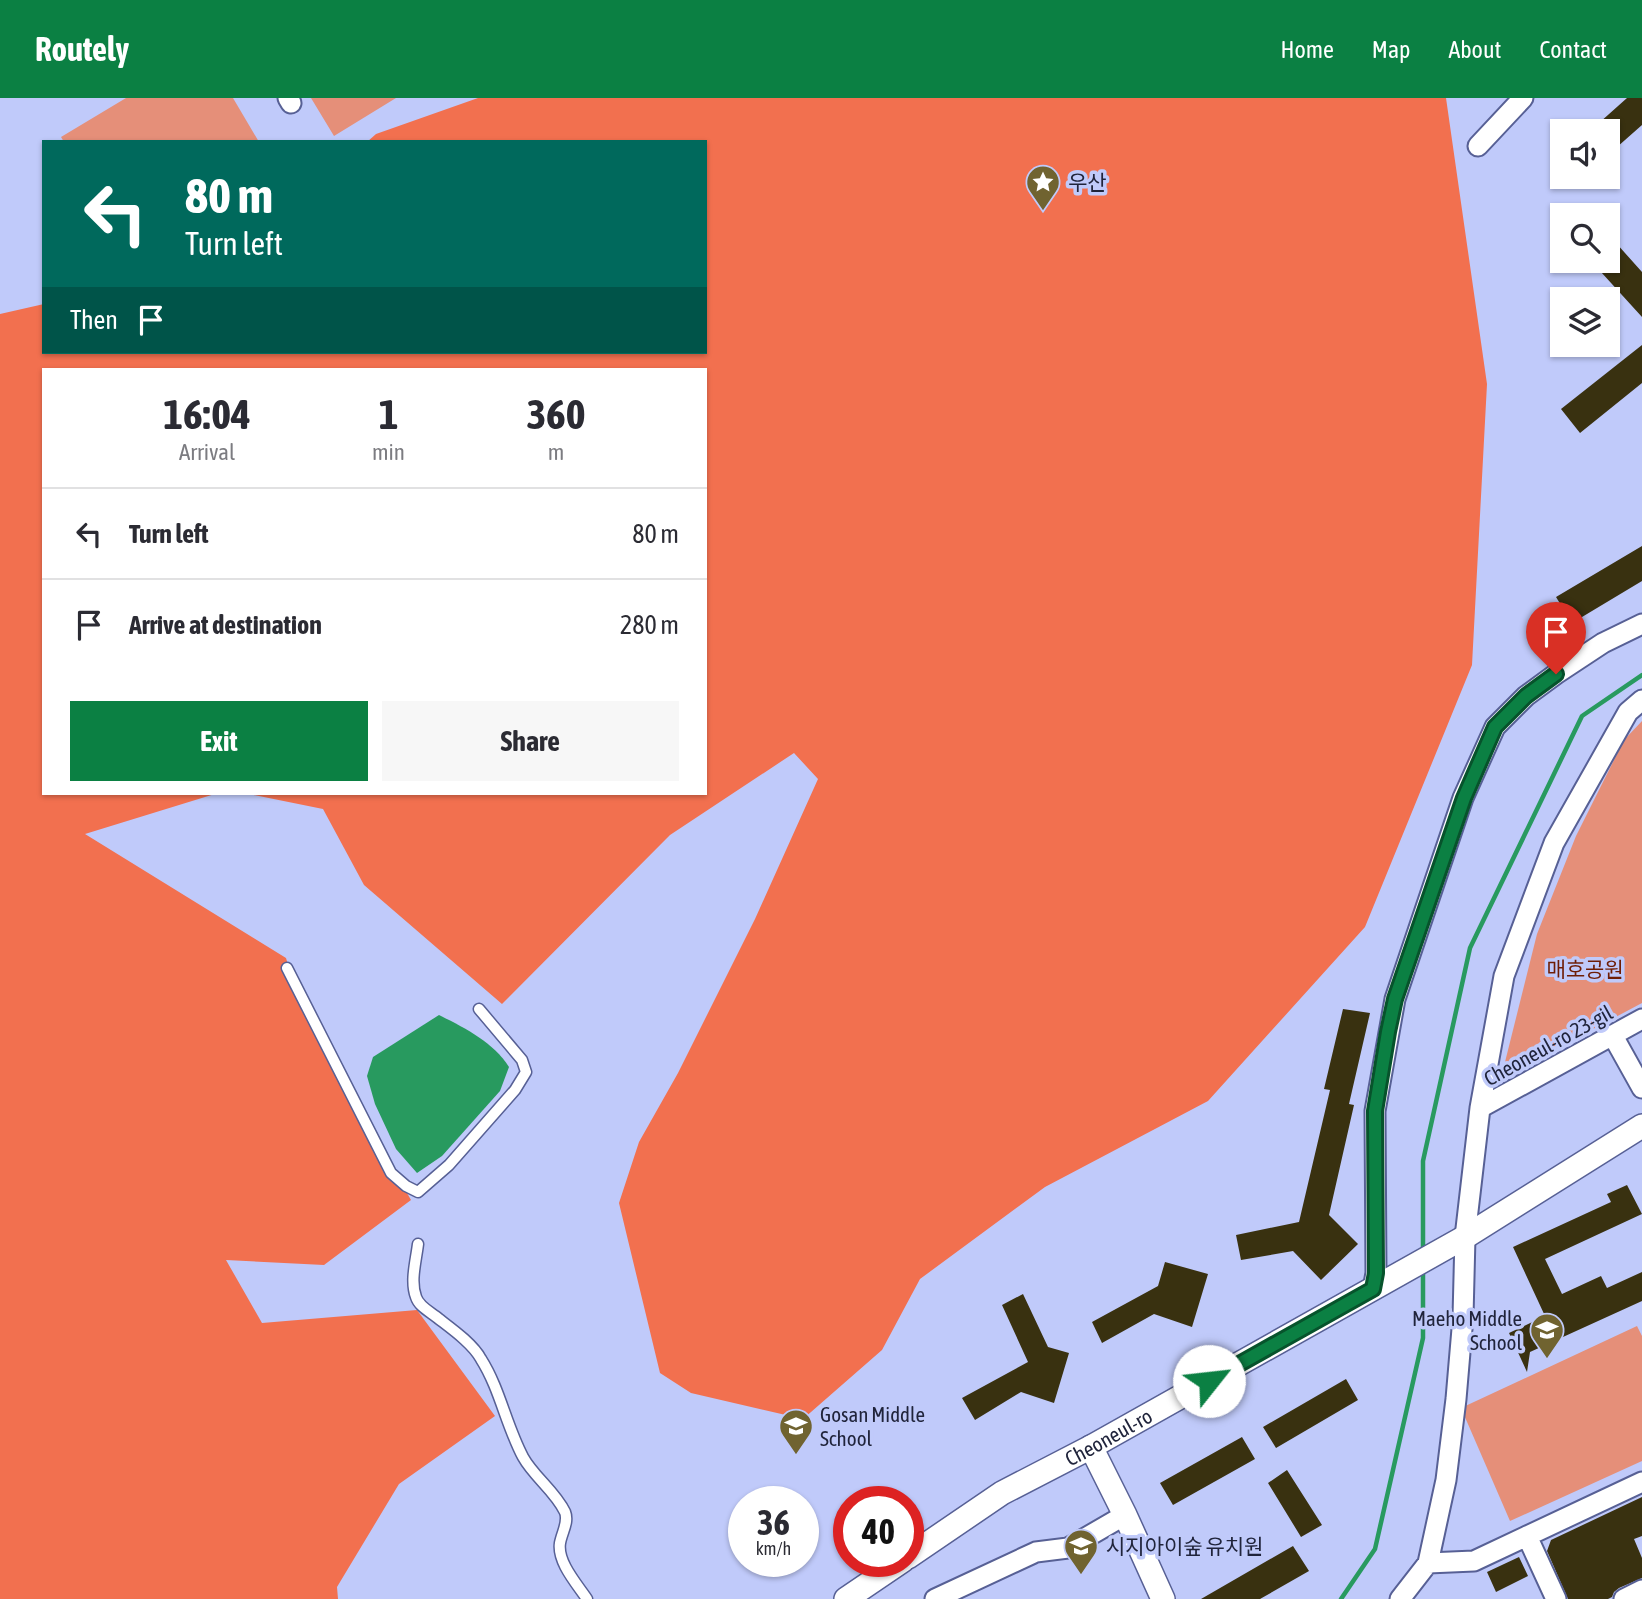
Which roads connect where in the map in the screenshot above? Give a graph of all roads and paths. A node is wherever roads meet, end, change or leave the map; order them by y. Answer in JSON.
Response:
{"nodes":[{"id":1,"x":1523,"y":98,"type":"edge"},
{"id":2,"x":1478,"y":146,"type":"dead end"},
{"id":3,"x":1642,"y":624,"type":"edge"},
{"id":4,"x":1642,"y":700,"type":"edge"},
{"id":5,"x":287,"y":968,"type":"dead end"},
{"id":6,"x":480,"y":1009,"type":"dead end"},
{"id":7,"x":1642,"y":1019,"type":"edge"},
{"id":8,"x":1614,"y":1036,"type":"junction"},
{"id":9,"x":1642,"y":1088,"type":"edge"},
{"id":10,"x":1480,"y":1108,"type":"junction"},
{"id":11,"x":1642,"y":1126,"type":"edge"},
{"id":12,"x":1465,"y":1237,"type":"junction"},
{"id":13,"x":418,"y":1244,"type":"dead end"},
{"id":14,"x":1380,"y":1285,"type":"junction"},
{"id":15,"x":1091,"y":1447,"type":"junction"},
{"id":16,"x":1642,"y":1482,"type":"edge"},
{"id":17,"x":1125,"y":1514,"type":"junction"},
{"id":18,"x":1527,"y":1536,"type":"junction"},
{"id":19,"x":924,"y":1546,"type":"edge"},
{"id":20,"x":1428,"y":1563,"type":"junction"},
{"id":21,"x":879,"y":1577,"type":"edge"},
{"id":22,"x":1642,"y":1590,"type":"edge"},
{"id":23,"x":849,"y":1598,"type":"edge"},
{"id":24,"x":587,"y":1599,"type":"edge"},
{"id":25,"x":935,"y":1599,"type":"edge"},
{"id":26,"x":1163,"y":1599,"type":"edge"},
{"id":27,"x":1400,"y":1599,"type":"edge"},
{"id":28,"x":1556,"y":1599,"type":"edge"},
{"id":29,"x":1624,"y":1599,"type":"edge"}],
"edges":[{"from":1,"to":2,"type":"street"},
{"from":3,"to":14,"type":"street"},
{"from":4,"to":10,"type":"street"},
{"from":5,"to":6,"type":"lane"},
{"from":7,"to":8,"type":"street","name":"Cheoneul-ro 23-gil"},
{"from":8,"to":9,"type":"street"},
{"from":8,"to":10,"type":"street","name":"Cheoneul-ro 23-gil"},
{"from":10,"to":12,"type":"street","name":"Cheoneul-ro 23-gil"},
{"from":11,"to":12,"type":"street"},
{"from":12,"to":14,"type":"street","name":"Cheoneul-ro"},
{"from":12,"to":20,"type":"street","name":"Cheoneul-ro 23-gil"},
{"from":13,"to":24,"type":"lane"},
{"from":14,"to":15,"type":"street","name":"Cheoneul-ro"},
{"from":15,"to":17,"type":"street"},
{"from":15,"to":19,"type":"street","name":"Cheoneul-ro"},
{"from":16,"to":18,"type":"street"},
{"from":17,"to":25,"type":"street"},
{"from":17,"to":26,"type":"street"},
{"from":18,"to":20,"type":"street"},
{"from":18,"to":28,"type":"street"},
{"from":20,"to":27,"type":"street"},
{"from":21,"to":23,"type":"street"},
{"from":22,"to":29,"type":"street"}]}
